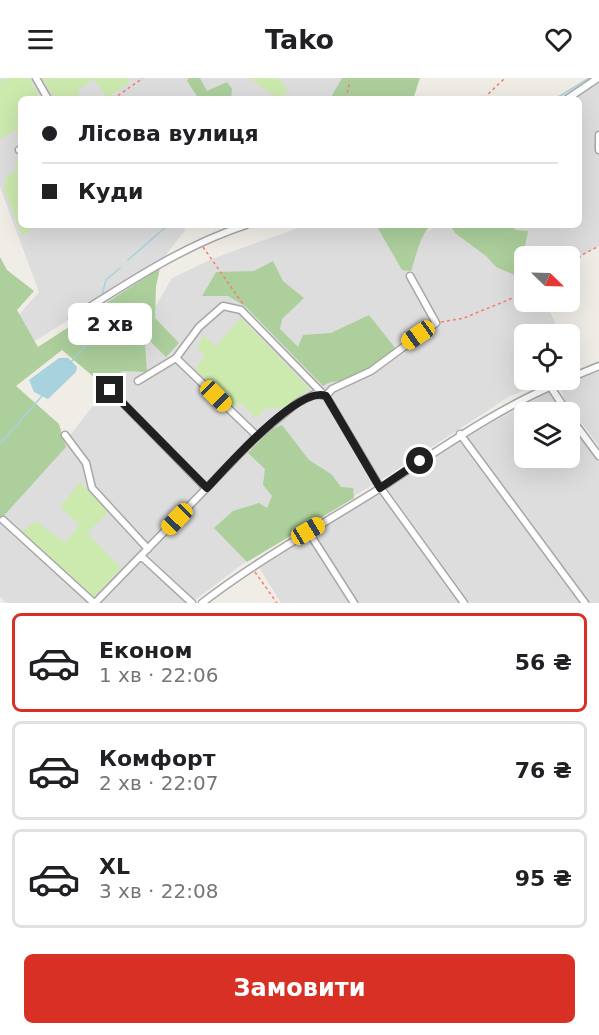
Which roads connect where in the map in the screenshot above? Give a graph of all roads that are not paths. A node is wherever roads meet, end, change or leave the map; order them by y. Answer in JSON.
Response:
{"nodes":[{"id":1,"x":36,"y":78,"type":"edge"},
{"id":2,"x":598,"y":78,"type":"edge"},
{"id":3,"x":46,"y":96,"type":"edge"},
{"id":4,"x":573,"y":96,"type":"edge"},
{"id":5,"x":599,"y":135,"type":"edge"},
{"id":6,"x":599,"y":150,"type":"edge"},
{"id":7,"x":238,"y":228,"type":"edge"},
{"id":8,"x":410,"y":276,"type":"dead end"},
{"id":9,"x":72,"y":318,"type":"dead end"},
{"id":10,"x":176,"y":358,"type":"junction"},
{"id":11,"x":599,"y":366,"type":"edge"},
{"id":12,"x":580,"y":374,"type":"edge"},
{"id":13,"x":138,"y":381,"type":"dead end"},
{"id":14,"x":110,"y":390,"type":"dead end"},
{"id":15,"x":542,"y":390,"type":"edge"},
{"id":16,"x":325,"y":395,"type":"junction"},
{"id":17,"x":580,"y":430,"type":"edge"},
{"id":18,"x":460,"y":434,"type":"junction"},
{"id":19,"x":65,"y":435,"type":"dead end"},
{"id":20,"x":257,"y":436,"type":"junction"},
{"id":21,"x":599,"y":456,"type":"edge"},
{"id":22,"x":207,"y":488,"type":"junction"},
{"id":23,"x":380,"y":488,"type":"junction"},
{"id":24,"x":3,"y":520,"type":"dead end"},
{"id":25,"x":308,"y":531,"type":"junction"},
{"id":26,"x":148,"y":549,"type":"junction"},
{"id":27,"x":141,"y":556,"type":"junction"},
{"id":28,"x":94,"y":603,"type":"edge"},
{"id":29,"x":192,"y":603,"type":"edge"},
{"id":30,"x":202,"y":603,"type":"edge"},
{"id":31,"x":354,"y":603,"type":"edge"},
{"id":32,"x":464,"y":603,"type":"edge"},
{"id":33,"x":585,"y":603,"type":"edge"}],
"edges":[{"from":1,"to":3,"type":"street"},
{"from":2,"to":4,"type":"street"},
{"from":5,"to":6,"type":"street"},
{"from":7,"to":9,"type":"street"},
{"from":8,"to":16,"type":"street"},
{"from":10,"to":13,"type":"street"},
{"from":10,"to":16,"type":"street"},
{"from":10,"to":20,"type":"street"},
{"from":11,"to":12,"type":"street"},
{"from":14,"to":22,"type":"street"},
{"from":15,"to":18,"type":"street"},
{"from":16,"to":20,"type":"street"},
{"from":16,"to":23,"type":"street"},
{"from":17,"to":21,"type":"street"},
{"from":18,"to":23,"type":"street"},
{"from":18,"to":33,"type":"street"},
{"from":19,"to":26,"type":"street"},
{"from":20,"to":22,"type":"street"},
{"from":22,"to":26,"type":"street"},
{"from":23,"to":25,"type":"street"},
{"from":23,"to":32,"type":"street"},
{"from":24,"to":28,"type":"street"},
{"from":25,"to":30,"type":"street"},
{"from":25,"to":31,"type":"street"},
{"from":26,"to":27,"type":"street"},
{"from":27,"to":28,"type":"street"},
{"from":27,"to":29,"type":"street"}]}
